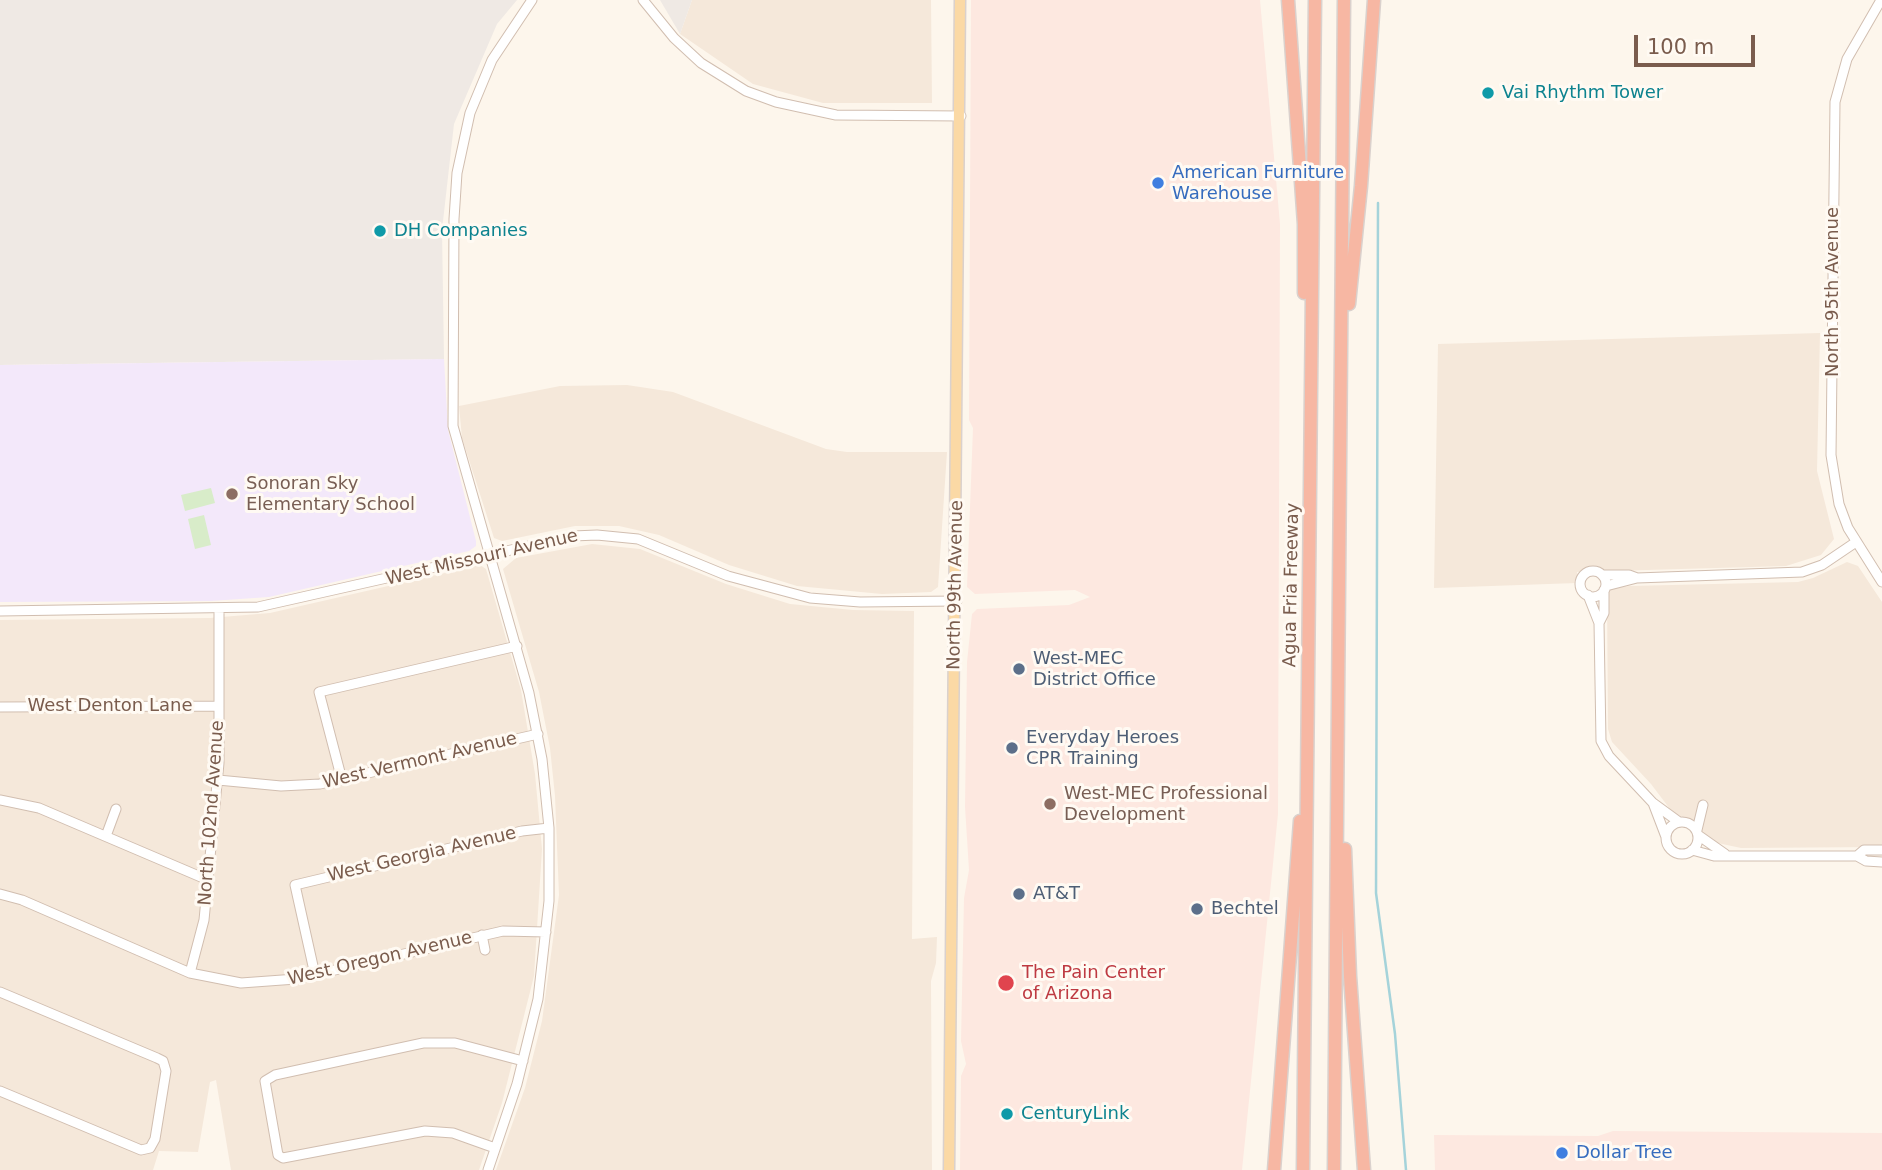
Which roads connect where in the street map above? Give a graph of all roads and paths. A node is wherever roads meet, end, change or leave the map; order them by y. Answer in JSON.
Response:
{"nodes":[{"id":1,"x":532,"y":0,"type":"edge"},
{"id":2,"x":643,"y":0,"type":"edge"},
{"id":3,"x":960,"y":0,"type":"edge"},
{"id":4,"x":1288,"y":0,"type":"edge"},
{"id":5,"x":1315,"y":0,"type":"edge"},
{"id":6,"x":1344,"y":0,"type":"edge"},
{"id":7,"x":1374,"y":0,"type":"edge"},
{"id":8,"x":1880,"y":5,"type":"edge"},
{"id":9,"x":961,"y":116,"type":"junction"},
{"id":10,"x":1342,"y":367,"type":"junction"},
{"id":11,"x":1311,"y":368,"type":"junction"},
{"id":12,"x":1856,"y":542,"type":"junction"},
{"id":13,"x":489,"y":556,"type":"junction"},
{"id":14,"x":1602,"y":575,"type":"junction"},
{"id":15,"x":1637,"y":579,"type":"junction"},
{"id":16,"x":1882,"y":582,"type":"edge"},
{"id":17,"x":1605,"y":588,"type":"junction"},
{"id":18,"x":1588,"y":595,"type":"junction"},
{"id":19,"x":957,"y":601,"type":"junction"},
{"id":20,"x":219,"y":609,"type":"junction"},
{"id":21,"x":0,"y":611,"type":"edge"},
{"id":22,"x":1599,"y":622,"type":"junction"},
{"id":23,"x":517,"y":646,"type":"junction"},
{"id":24,"x":219,"y":706,"type":"junction"},
{"id":25,"x":0,"y":707,"type":"edge"},
{"id":26,"x":538,"y":734,"type":"junction"},
{"id":27,"x":1308,"y":765,"type":"junction"},
{"id":28,"x":1338,"y":765,"type":"junction"},
{"id":29,"x":218,"y":780,"type":"junction"},
{"id":30,"x":342,"y":780,"type":"junction"},
{"id":31,"x":0,"y":800,"type":"edge"},
{"id":32,"x":1653,"y":803,"type":"junction"},
{"id":33,"x":116,"y":809,"type":"dead end"},
{"id":34,"x":1682,"y":822,"type":"junction"},
{"id":35,"x":549,"y":828,"type":"junction"},
{"id":36,"x":1698,"y":833,"type":"junction"},
{"id":37,"x":106,"y":836,"type":"junction"},
{"id":38,"x":1666,"y":838,"type":"junction"},
{"id":39,"x":1692,"y":850,"type":"junction"},
{"id":40,"x":1882,"y":850,"type":"edge"},
{"id":41,"x":1725,"y":854,"type":"junction"},
{"id":42,"x":1857,"y":856,"type":"junction"},
{"id":43,"x":1882,"y":862,"type":"edge"},
{"id":44,"x":208,"y":880,"type":"junction"},
{"id":45,"x":0,"y":894,"type":"edge"},
{"id":46,"x":546,"y":932,"type":"junction"},
{"id":47,"x":482,"y":936,"type":"junction"},
{"id":48,"x":485,"y":950,"type":"dead end"},
{"id":49,"x":190,"y":973,"type":"junction"},
{"id":50,"x":315,"y":975,"type":"junction"},
{"id":51,"x":0,"y":992,"type":"edge"},
{"id":52,"x":523,"y":1061,"type":"junction"},
{"id":53,"x":0,"y":1091,"type":"edge"},
{"id":54,"x":495,"y":1148,"type":"junction"},
{"id":55,"x":488,"y":1170,"type":"edge"},
{"id":56,"x":949,"y":1170,"type":"edge"},
{"id":57,"x":1274,"y":1170,"type":"edge"},
{"id":58,"x":1303,"y":1170,"type":"edge"},
{"id":59,"x":1334,"y":1170,"type":"edge"},
{"id":60,"x":1364,"y":1170,"type":"edge"}],
"edges":[{"from":1,"to":13,"type":"street"},
{"from":2,"to":9,"type":"street"},
{"from":3,"to":9,"type":"main road","name":"North 99th Avenue"},
{"from":4,"to":11,"type":"highway"},
{"from":5,"to":11,"type":"highway","name":"Agua Fria Freeway"},
{"from":6,"to":10,"type":"highway"},
{"from":7,"to":10,"type":"highway"},
{"from":8,"to":12,"type":"street","name":"North 95th Avenue"},
{"from":9,"to":19,"type":"main road","name":"North 99th Avenue"},
{"from":10,"to":28,"type":"highway"},
{"from":11,"to":27,"type":"highway","name":"Agua Fria Freeway"},
{"from":12,"to":15,"type":"street"},
{"from":12,"to":16,"type":"street","name":"North 95th Avenue"},
{"from":13,"to":19,"type":"street","name":"West Missouri Avenue"},
{"from":13,"to":20,"type":"street","name":"West Missouri Avenue"},
{"from":13,"to":23,"type":"street"},
{"from":14,"to":15,"type":"street"},
{"from":14,"to":17,"type":"street"},
{"from":14,"to":18,"type":"street"},
{"from":15,"to":17,"type":"street"},
{"from":17,"to":18,"type":"street"},
{"from":17,"to":22,"type":"street"},
{"from":18,"to":22,"type":"street"},
{"from":19,"to":56,"type":"main road","name":"North 99th Avenue"},
{"from":20,"to":21,"type":"street","name":"West Missouri Avenue"},
{"from":20,"to":24,"type":"street","name":"North 102nd Avenue"},
{"from":22,"to":32,"type":"street"},
{"from":23,"to":26,"type":"street"},
{"from":23,"to":30,"type":"street"},
{"from":24,"to":25,"type":"street","name":"West Denton Lane"},
{"from":24,"to":29,"type":"street","name":"North 102nd Avenue"},
{"from":26,"to":30,"type":"street","name":"West Vermont Avenue"},
{"from":26,"to":35,"type":"street"},
{"from":27,"to":57,"type":"highway"},
{"from":27,"to":58,"type":"highway","name":"Agua Fria Freeway"},
{"from":28,"to":59,"type":"highway"},
{"from":28,"to":60,"type":"highway"},
{"from":29,"to":30,"type":"street","name":"West Vermont Avenue"},
{"from":29,"to":44,"type":"street","name":"North 102nd Avenue"},
{"from":31,"to":37,"type":"street"},
{"from":32,"to":34,"type":"street"},
{"from":32,"to":38,"type":"street"},
{"from":33,"to":37,"type":"street"},
{"from":34,"to":36,"type":"street"},
{"from":34,"to":36,"type":"street"},
{"from":34,"to":38,"type":"street"},
{"from":35,"to":46,"type":"street"},
{"from":35,"to":50,"type":"street","name":"West Georgia Avenue"},
{"from":36,"to":39,"type":"street"},
{"from":36,"to":41,"type":"street"},
{"from":37,"to":44,"type":"street"},
{"from":38,"to":39,"type":"street"},
{"from":39,"to":41,"type":"street"},
{"from":40,"to":42,"type":"street"},
{"from":41,"to":42,"type":"street"},
{"from":42,"to":43,"type":"street"},
{"from":44,"to":49,"type":"street","name":"North 102nd Avenue"},
{"from":45,"to":49,"type":"street","name":"West Oregon Avenue"},
{"from":46,"to":47,"type":"street","name":"West Oregon Avenue"},
{"from":46,"to":52,"type":"street"},
{"from":47,"to":48,"type":"street","name":"West Oregon Avenue"},
{"from":47,"to":50,"type":"street","name":"West Oregon Avenue"},
{"from":49,"to":50,"type":"street","name":"West Oregon Avenue"},
{"from":51,"to":53,"type":"street"},
{"from":52,"to":54,"type":"street"},
{"from":52,"to":54,"type":"street"},
{"from":54,"to":55,"type":"street"}]}
